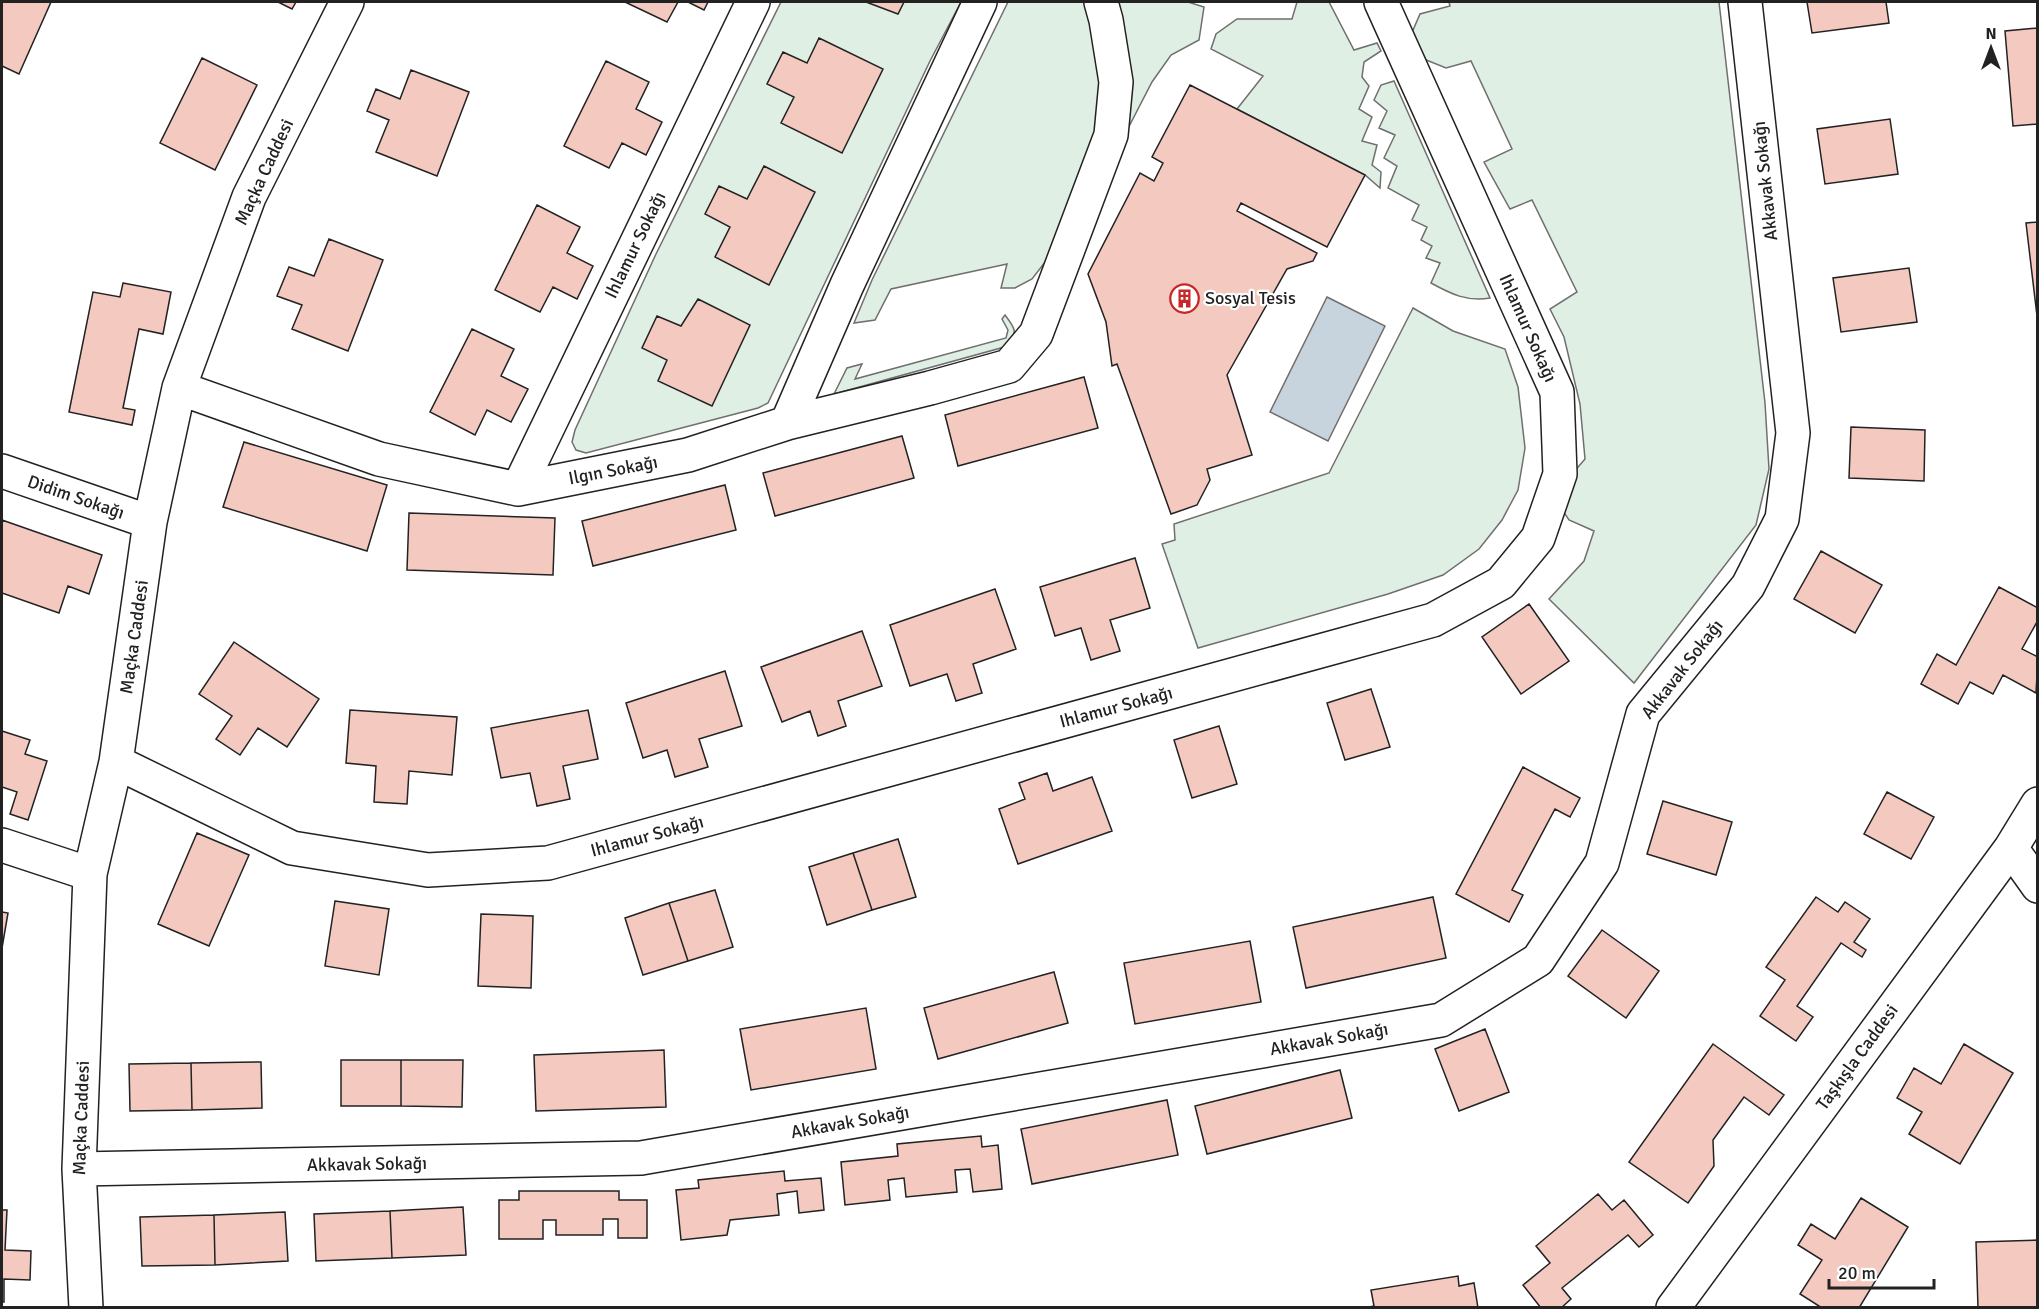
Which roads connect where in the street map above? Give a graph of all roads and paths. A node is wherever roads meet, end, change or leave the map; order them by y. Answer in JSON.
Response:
{"nodes":[{"id":1,"x":348,"y":2,"type":"edge"},
{"id":2,"x":753,"y":2,"type":"edge"},
{"id":3,"x":980,"y":2,"type":"edge"},
{"id":4,"x":1101,"y":2,"type":"edge"},
{"id":5,"x":1381,"y":2,"type":"edge"},
{"id":6,"x":1745,"y":2,"type":"edge"},
{"id":7,"x":179,"y":388,"type":"junction"},
{"id":8,"x":787,"y":423,"type":"junction"},
{"id":9,"x":2,"y":471,"type":"edge"},
{"id":10,"x":518,"y":489,"type":"junction"},
{"id":11,"x":150,"y":522,"type":"junction"},
{"id":12,"x":116,"y":762,"type":"junction"},
{"id":13,"x":2037,"y":804,"type":"edge"},
{"id":14,"x":2,"y":845,"type":"edge"},
{"id":15,"x":2011,"y":848,"type":"junction"},
{"id":16,"x":90,"y":874,"type":"junction"},
{"id":17,"x":2037,"y":886,"type":"edge"},
{"id":18,"x":79,"y":1169,"type":"junction"},
{"id":19,"x":86,"y":1308,"type":"edge"},
{"id":20,"x":1673,"y":1308,"type":"edge"}],
"edges":[{"from":1,"to":7,"type":"street","name":"Maçka Caddesi"},
{"from":2,"to":10,"type":"street","name":"Ihlamur Sokağı"},
{"from":3,"to":8,"type":"street"},
{"from":4,"to":8,"type":"street","name":"Ilgın Sokağı"},
{"from":5,"to":12,"type":"street","name":"Ihlamur Sokağı"},
{"from":6,"to":18,"type":"street","name":"Akkavak Sokağı"},
{"from":7,"to":10,"type":"street","name":"Ilgın Sokağı"},
{"from":7,"to":11,"type":"street","name":"Maçka Caddesi"},
{"from":8,"to":10,"type":"street","name":"Ilgın Sokağı"},
{"from":9,"to":11,"type":"street","name":"Didim Sokağı"},
{"from":11,"to":12,"type":"street","name":"Maçka Caddesi"},
{"from":12,"to":16,"type":"street","name":"Maçka Caddesi"},
{"from":13,"to":15,"type":"street","name":"Taşkışla Caddesi"},
{"from":14,"to":16,"type":"street"},
{"from":15,"to":17,"type":"street"},
{"from":15,"to":20,"type":"street","name":"Taşkışla Caddesi"},
{"from":16,"to":18,"type":"street","name":"Maçka Caddesi"},
{"from":18,"to":19,"type":"street","name":"Maçka Caddesi"}]}
